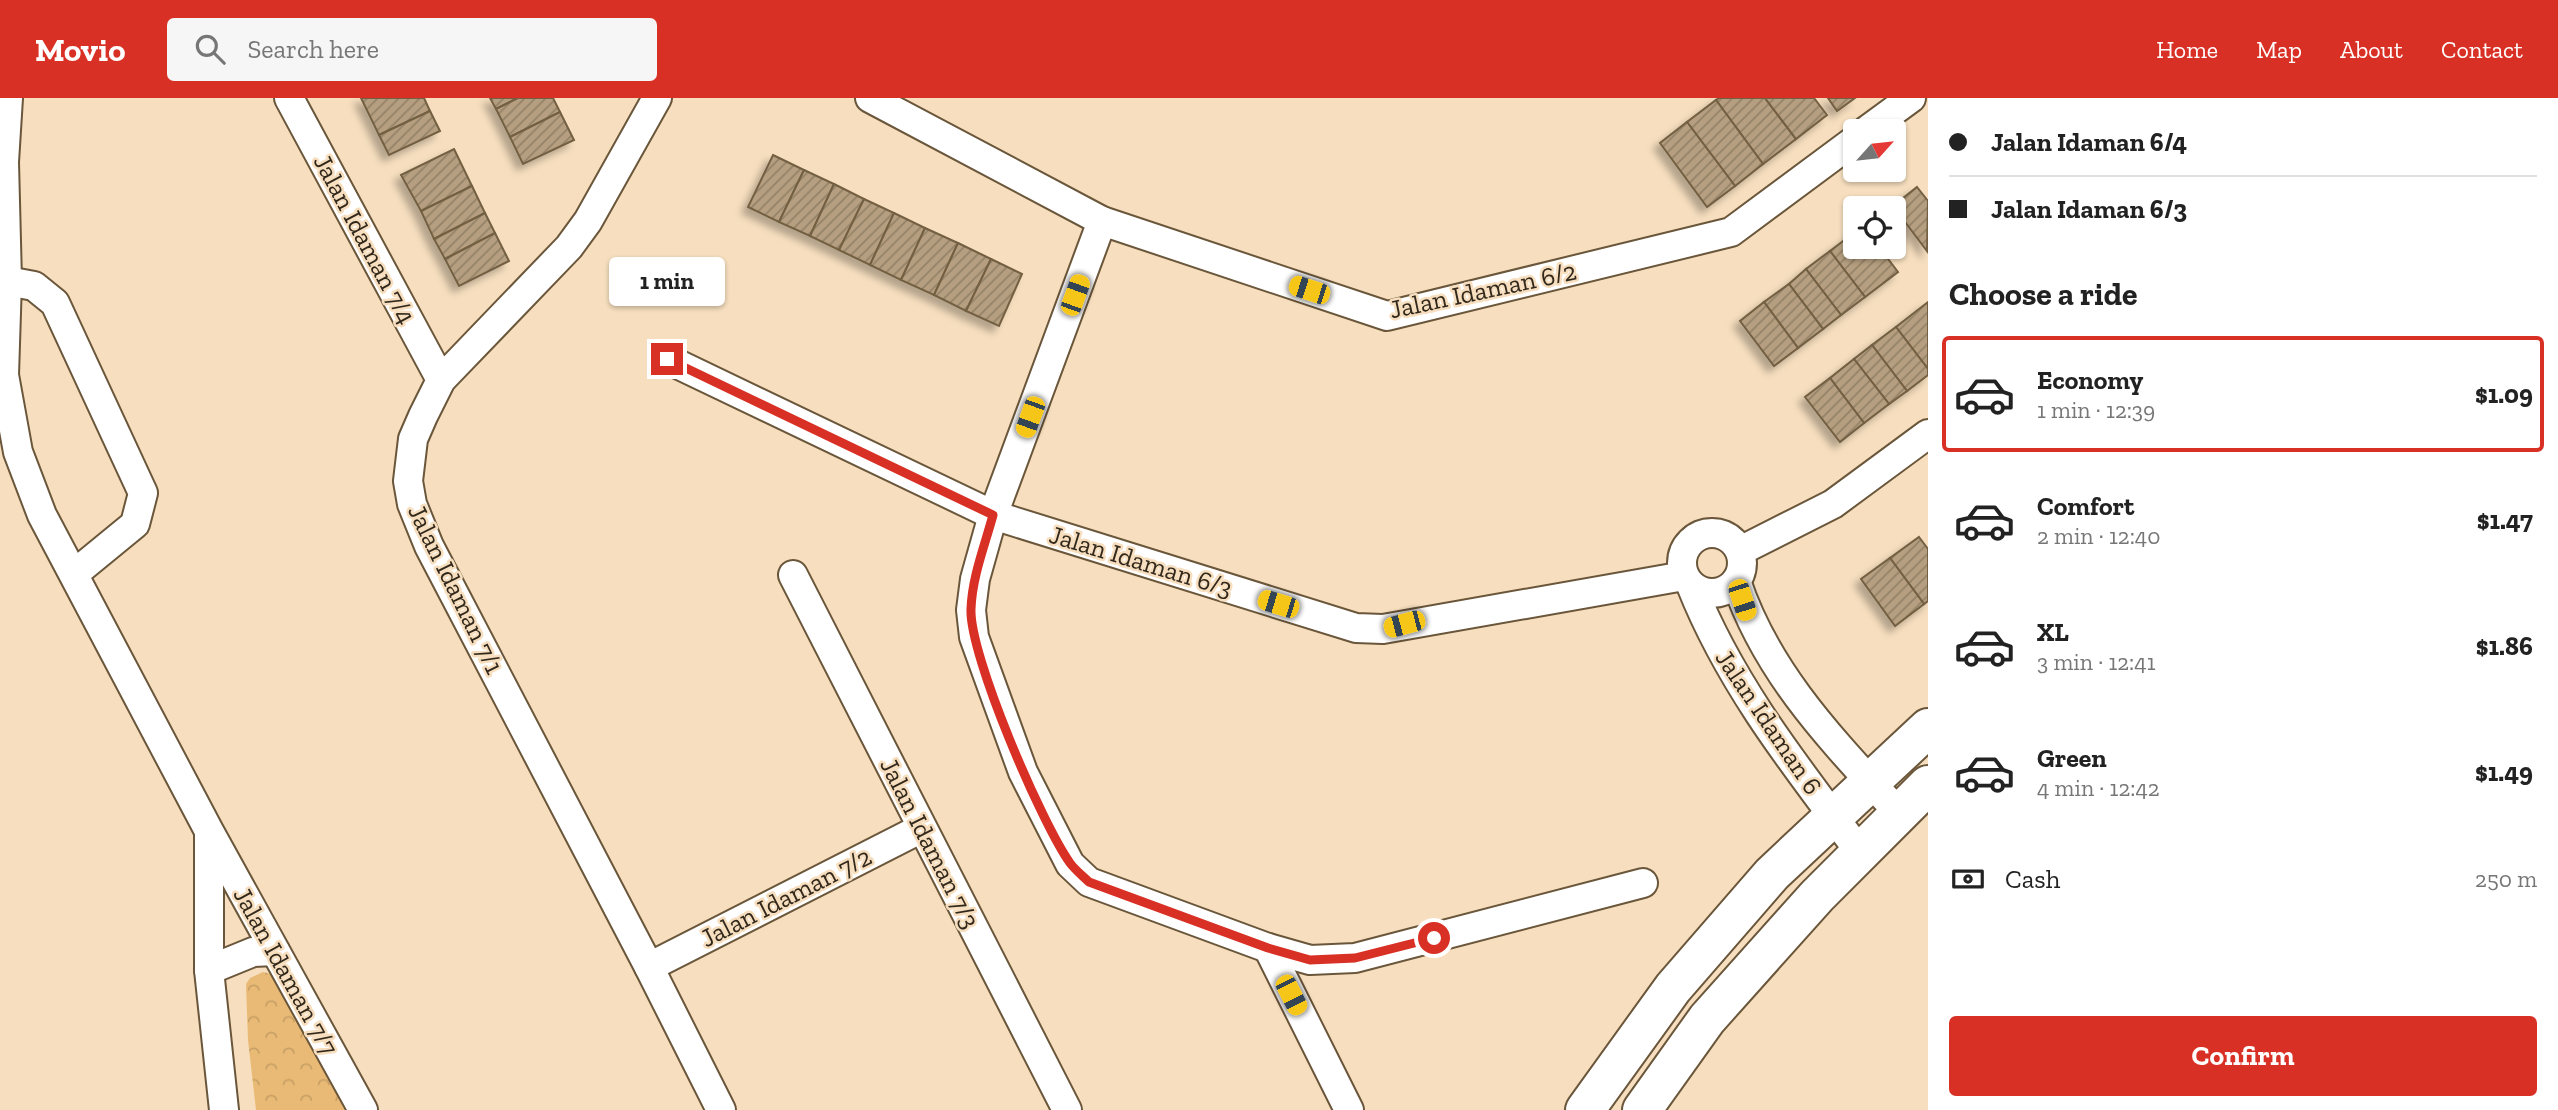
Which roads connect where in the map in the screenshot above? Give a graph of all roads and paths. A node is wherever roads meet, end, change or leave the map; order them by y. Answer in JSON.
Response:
{"nodes":[{"id":1,"x":8,"y":98,"type":"edge"},
{"id":2,"x":289,"y":98,"type":"edge"},
{"id":3,"x":870,"y":98,"type":"edge"},
{"id":4,"x":1911,"y":98,"type":"edge"},
{"id":5,"x":649,"y":103,"type":"edge"},
{"id":6,"x":1882,"y":119,"type":"edge"},
{"id":7,"x":1843,"y":148,"type":"edge"},
{"id":8,"x":1102,"y":221,"type":"junction"},
{"id":9,"x":7,"y":281,"type":"junction"},
{"id":10,"x":667,"y":359,"type":"dead end"},
{"id":11,"x":441,"y":380,"type":"junction"},
{"id":12,"x":1928,"y":435,"type":"edge"},
{"id":13,"x":993,"y":515,"type":"junction"},
{"id":14,"x":1740,"y":551,"type":"junction"},
{"id":15,"x":74,"y":574,"type":"junction"},
{"id":16,"x":793,"y":575,"type":"dead end"},
{"id":17,"x":1687,"y":580,"type":"junction"},
{"id":18,"x":1736,"y":581,"type":"junction"},
{"id":19,"x":1928,"y":728,"type":"edge"},
{"id":20,"x":1871,"y":782,"type":"junction"},
{"id":21,"x":1928,"y":785,"type":"edge"},
{"id":22,"x":1898,"y":812,"type":"junction"},
{"id":23,"x":1834,"y":816,"type":"junction"},
{"id":24,"x":922,"y":828,"type":"junction"},
{"id":25,"x":209,"y":831,"type":"junction"},
{"id":26,"x":1860,"y":852,"type":"junction"},
{"id":27,"x":1643,"y":883,"type":"dead end"},
{"id":28,"x":1268,"y":948,"type":"junction"},
{"id":29,"x":275,"y":951,"type":"junction"},
{"id":30,"x":649,"y":967,"type":"junction"},
{"id":31,"x":209,"y":970,"type":"junction"},
{"id":32,"x":224,"y":1110,"type":"edge"},
{"id":33,"x":363,"y":1110,"type":"edge"},
{"id":34,"x":721,"y":1110,"type":"edge"},
{"id":35,"x":1067,"y":1110,"type":"edge"},
{"id":36,"x":1349,"y":1110,"type":"edge"},
{"id":37,"x":1585,"y":1110,"type":"edge"},
{"id":38,"x":1642,"y":1110,"type":"edge"}],
"edges":[{"from":1,"to":9,"type":"street","name":"Jalan Idaman 7/7"},
{"from":2,"to":11,"type":"street","name":"Jalan Idaman 7/4"},
{"from":3,"to":8,"type":"street","name":"Jalan Idaman 6/2"},
{"from":4,"to":6,"type":"street"},
{"from":5,"to":11,"type":"street","name":"Jalan Idaman 7/1"},
{"from":7,"to":8,"type":"street","name":"Jalan Idaman 6/2"},
{"from":8,"to":13,"type":"street"},
{"from":9,"to":15,"type":"street","name":"Jalan Idaman 7/7"},
{"from":9,"to":15,"type":"street"},
{"from":10,"to":13,"type":"street","name":"Jalan Idaman 6/3"},
{"from":11,"to":30,"type":"street","name":"Jalan Idaman 7/1"},
{"from":12,"to":14,"type":"street"},
{"from":13,"to":17,"type":"street","name":"Jalan Idaman 6/3"},
{"from":13,"to":28,"type":"street"},
{"from":14,"to":17,"type":"street"},
{"from":14,"to":18,"type":"street"},
{"from":15,"to":25,"type":"street","name":"Jalan Idaman 7/7"},
{"from":16,"to":24,"type":"street","name":"Jalan Idaman 7/3"},
{"from":17,"to":18,"type":"street"},
{"from":17,"to":23,"type":"street","name":"Jalan Idaman 6"},
{"from":18,"to":20,"type":"street","name":"Jalan Idaman 6"},
{"from":19,"to":20,"type":"main road"},
{"from":20,"to":22,"type":"street","name":"Jalan Idaman 6"},
{"from":20,"to":23,"type":"main road"},
{"from":21,"to":22,"type":"main road"},
{"from":22,"to":26,"type":"main road"},
{"from":23,"to":26,"type":"street","name":"Jalan Idaman 6"},
{"from":23,"to":37,"type":"main road"},
{"from":24,"to":30,"type":"street","name":"Jalan Idaman 7/2"},
{"from":24,"to":35,"type":"street","name":"Jalan Idaman 7/3"},
{"from":25,"to":29,"type":"street","name":"Jalan Idaman 7/7"},
{"from":25,"to":31,"type":"street","name":"Jalan Idaman 7/7"},
{"from":26,"to":38,"type":"main road"},
{"from":27,"to":28,"type":"street"},
{"from":28,"to":36,"type":"street"},
{"from":29,"to":31,"type":"street"},
{"from":29,"to":33,"type":"street","name":"Jalan Idaman 7/7"},
{"from":30,"to":34,"type":"street","name":"Jalan Idaman 7/1"},
{"from":31,"to":32,"type":"street","name":"Jalan Idaman 7/7"}]}
